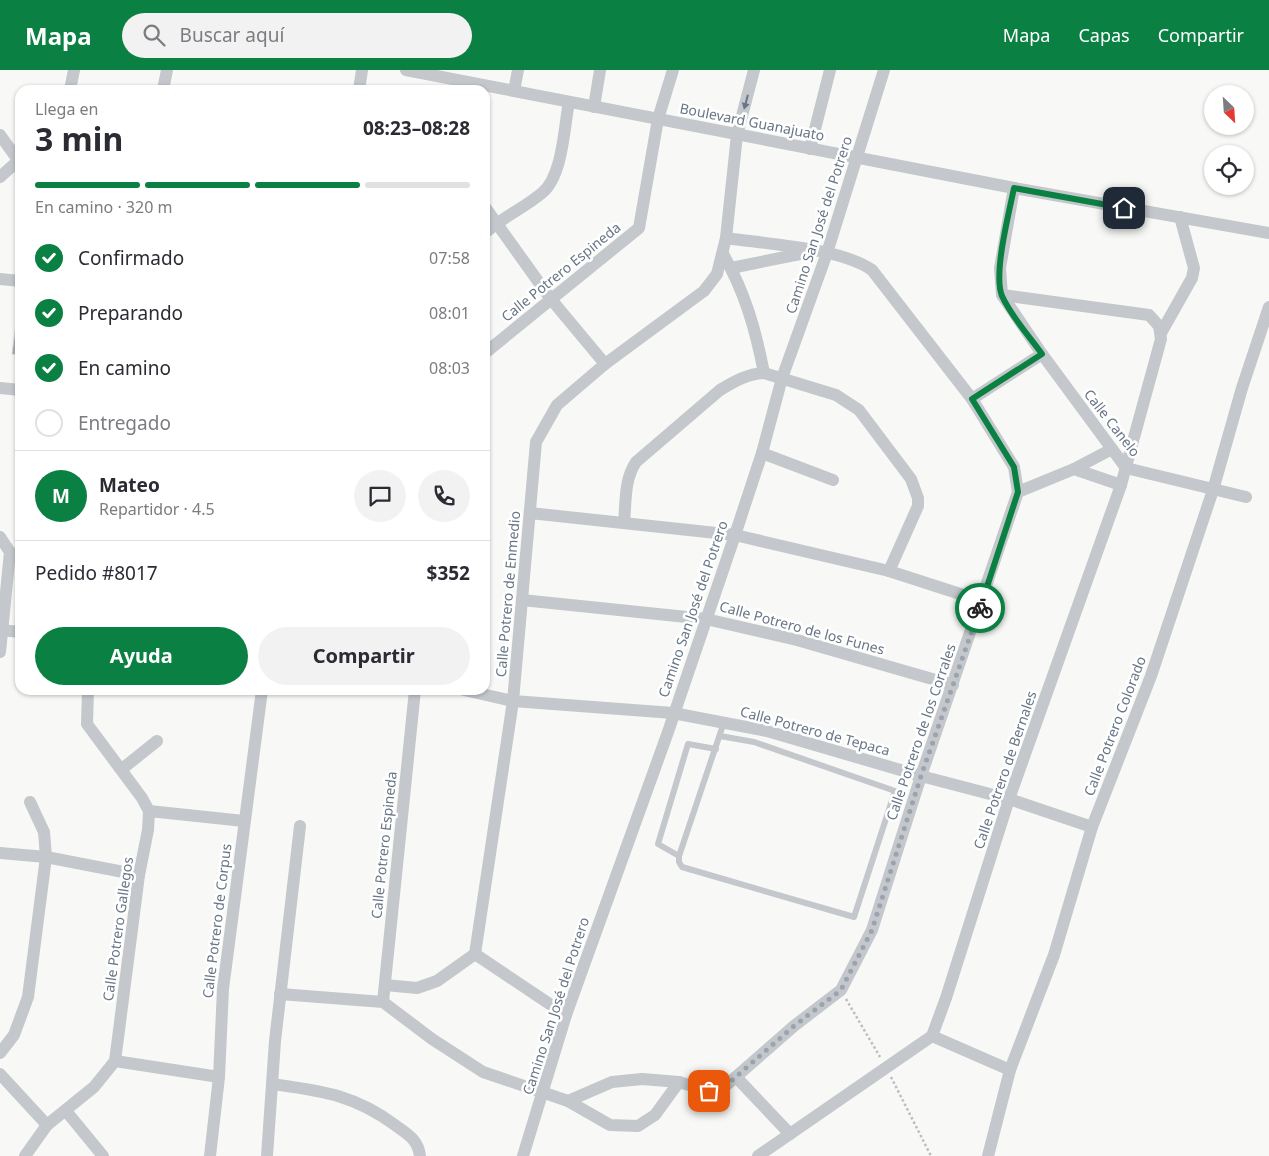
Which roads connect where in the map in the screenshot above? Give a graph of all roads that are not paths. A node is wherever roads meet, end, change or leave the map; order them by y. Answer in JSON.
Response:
{"nodes":[{"id":1,"x":74,"y":70,"type":"edge"},
{"id":2,"x":167,"y":70,"type":"edge"},
{"id":3,"x":362,"y":70,"type":"edge"},
{"id":4,"x":518,"y":70,"type":"edge"},
{"id":5,"x":600,"y":70,"type":"edge"},
{"id":6,"x":673,"y":70,"type":"edge"},
{"id":7,"x":754,"y":70,"type":"edge"},
{"id":8,"x":830,"y":70,"type":"edge"},
{"id":9,"x":884,"y":70,"type":"edge"},
{"id":10,"x":414,"y":71,"type":"edge"},
{"id":11,"x":71,"y":85,"type":"edge"},
{"id":12,"x":164,"y":85,"type":"edge"},
{"id":13,"x":360,"y":85,"type":"edge"},
{"id":14,"x":484,"y":85,"type":"edge"},
{"id":15,"x":490,"y":86,"type":"edge"},
{"id":16,"x":514,"y":91,"type":"junction"},
{"id":17,"x":569,"y":102,"type":"junction"},
{"id":18,"x":594,"y":107,"type":"junction"},
{"id":19,"x":658,"y":119,"type":"junction"},
{"id":20,"x":0,"y":135,"type":"edge"},
{"id":21,"x":737,"y":135,"type":"junction"},
{"id":22,"x":810,"y":149,"type":"junction"},
{"id":23,"x":15,"y":155,"type":"edge"},
{"id":24,"x":857,"y":158,"type":"junction"},
{"id":25,"x":15,"y":164,"type":"edge"},
{"id":26,"x":0,"y":177,"type":"edge"},
{"id":27,"x":1014,"y":188,"type":"junction"},
{"id":28,"x":490,"y":214,"type":"edge"},
{"id":29,"x":1180,"y":217,"type":"junction"},
{"id":30,"x":496,"y":223,"type":"junction"},
{"id":31,"x":490,"y":228,"type":"edge"},
{"id":32,"x":1269,"y":233,"type":"edge"},
{"id":33,"x":726,"y":238,"type":"junction"},
{"id":34,"x":821,"y":252,"type":"junction"},
{"id":35,"x":723,"y":254,"type":"junction"},
{"id":36,"x":731,"y":268,"type":"junction"},
{"id":37,"x":0,"y":278,"type":"edge"},
{"id":38,"x":15,"y":280,"type":"edge"},
{"id":39,"x":1002,"y":296,"type":"junction"},
{"id":40,"x":550,"y":298,"type":"junction"},
{"id":41,"x":1269,"y":307,"type":"edge"},
{"id":42,"x":1161,"y":332,"type":"junction"},
{"id":43,"x":490,"y":349,"type":"edge"},
{"id":44,"x":1042,"y":354,"type":"junction"},
{"id":45,"x":605,"y":364,"type":"junction"},
{"id":46,"x":764,"y":373,"type":"junction"},
{"id":47,"x":782,"y":378,"type":"junction"},
{"id":48,"x":0,"y":388,"type":"edge"},
{"id":49,"x":15,"y":390,"type":"edge"},
{"id":50,"x":972,"y":399,"type":"junction"},
{"id":51,"x":1112,"y":449,"type":"junction"},
{"id":52,"x":762,"y":453,"type":"junction"},
{"id":53,"x":1126,"y":468,"type":"junction"},
{"id":54,"x":1074,"y":469,"type":"junction"},
{"id":55,"x":833,"y":480,"type":"dead end"},
{"id":56,"x":1121,"y":485,"type":"junction"},
{"id":57,"x":1213,"y":490,"type":"junction"},
{"id":58,"x":1018,"y":492,"type":"junction"},
{"id":59,"x":1246,"y":497,"type":"dead end"},
{"id":60,"x":530,"y":513,"type":"junction"},
{"id":61,"x":624,"y":523,"type":"junction"},
{"id":62,"x":735,"y":534,"type":"junction"},
{"id":63,"x":0,"y":537,"type":"edge"},
{"id":64,"x":15,"y":552,"type":"edge"},
{"id":65,"x":889,"y":571,"type":"junction"},
{"id":66,"x":522,"y":600,"type":"junction"},
{"id":67,"x":982,"y":601,"type":"junction"},
{"id":68,"x":706,"y":618,"type":"junction"},
{"id":69,"x":1,"y":630,"type":"edge"},
{"id":70,"x":15,"y":631,"type":"edge"},
{"id":71,"x":0,"y":652,"type":"edge"},
{"id":72,"x":953,"y":684,"type":"junction"},
{"id":73,"x":88,"y":695,"type":"edge"},
{"id":74,"x":261,"y":695,"type":"edge"},
{"id":75,"x":414,"y":695,"type":"edge"},
{"id":76,"x":486,"y":695,"type":"edge"},
{"id":77,"x":513,"y":701,"type":"junction"},
{"id":78,"x":673,"y":713,"type":"junction"},
{"id":79,"x":724,"y":722,"type":"junction"},
{"id":80,"x":720,"y":736,"type":"junction"},
{"id":81,"x":157,"y":741,"type":"dead end"},
{"id":82,"x":716,"y":749,"type":"junction"},
{"id":83,"x":122,"y":769,"type":"junction"},
{"id":84,"x":921,"y":776,"type":"junction"},
{"id":85,"x":1009,"y":799,"type":"junction"},
{"id":86,"x":30,"y":802,"type":"dead end"},
{"id":87,"x":149,"y":811,"type":"junction"},
{"id":88,"x":244,"y":821,"type":"junction"},
{"id":89,"x":300,"y":826,"type":"dead end"},
{"id":90,"x":1092,"y":827,"type":"junction"},
{"id":91,"x":0,"y":853,"type":"edge"},
{"id":92,"x":679,"y":856,"type":"junction"},
{"id":93,"x":46,"y":857,"type":"junction"},
{"id":94,"x":139,"y":875,"type":"junction"},
{"id":95,"x":475,"y":954,"type":"junction"},
{"id":96,"x":385,"y":985,"type":"junction"},
{"id":97,"x":280,"y":994,"type":"junction"},
{"id":98,"x":383,"y":1002,"type":"junction"},
{"id":99,"x":566,"y":1015,"type":"junction"},
{"id":100,"x":932,"y":1036,"type":"junction"},
{"id":101,"x":0,"y":1053,"type":"edge"},
{"id":102,"x":115,"y":1062,"type":"junction"},
{"id":103,"x":1010,"y":1070,"type":"junction"},
{"id":104,"x":0,"y":1074,"type":"edge"},
{"id":105,"x":219,"y":1077,"type":"junction"},
{"id":106,"x":736,"y":1077,"type":"junction"},
{"id":107,"x":679,"y":1082,"type":"junction"},
{"id":108,"x":272,"y":1084,"type":"junction"},
{"id":109,"x":543,"y":1093,"type":"junction"},
{"id":110,"x":568,"y":1100,"type":"junction"},
{"id":111,"x":66,"y":1111,"type":"junction"},
{"id":112,"x":47,"y":1125,"type":"junction"},
{"id":113,"x":790,"y":1134,"type":"junction"},
{"id":114,"x":986,"y":1155,"type":"edge"},
{"id":115,"x":25,"y":1156,"type":"edge"},
{"id":116,"x":103,"y":1156,"type":"edge"},
{"id":117,"x":210,"y":1156,"type":"edge"},
{"id":118,"x":267,"y":1156,"type":"edge"},
{"id":119,"x":420,"y":1156,"type":"edge"},
{"id":120,"x":523,"y":1156,"type":"edge"},
{"id":121,"x":758,"y":1156,"type":"edge"}],
"edges":[{"from":1,"to":11,"type":"street"},
{"from":2,"to":12,"type":"street"},
{"from":3,"to":13,"type":"street"},
{"from":4,"to":16,"type":"street"},
{"from":5,"to":18,"type":"street"},
{"from":6,"to":19,"type":"street","name":"Calle Potrero Espineda"},
{"from":7,"to":21,"type":"street","name":"Calle Potrero de Enmedio","one_way":true},
{"from":8,"to":22,"type":"street"},
{"from":9,"to":24,"type":"street","name":"Camino San José del Potrero"},
{"from":10,"to":14,"type":"street","name":"Boulevard Guanajuato"},
{"from":15,"to":16,"type":"street","name":"Boulevard Guanajuato"},
{"from":16,"to":17,"type":"street","name":"Boulevard Guanajuato"},
{"from":17,"to":18,"type":"street","name":"Boulevard Guanajuato"},
{"from":17,"to":30,"type":"street"},
{"from":18,"to":19,"type":"street","name":"Boulevard Guanajuato"},
{"from":19,"to":21,"type":"street","name":"Boulevard Guanajuato"},
{"from":19,"to":40,"type":"street","name":"Calle Potrero Espineda"},
{"from":20,"to":23,"type":"street"},
{"from":21,"to":22,"type":"street","name":"Boulevard Guanajuato"},
{"from":21,"to":33,"type":"street","name":"Calle Potrero de Enmedio"},
{"from":22,"to":24,"type":"street","name":"Boulevard Guanajuato"},
{"from":24,"to":27,"type":"street","name":"Boulevard Guanajuato"},
{"from":24,"to":34,"type":"street","name":"Camino San José del Potrero"},
{"from":25,"to":26,"type":"street"},
{"from":27,"to":29,"type":"street","name":"Boulevard Guanajuato"},
{"from":27,"to":39,"type":"street"},
{"from":28,"to":30,"type":"street"},
{"from":29,"to":32,"type":"street","name":"Boulevard Guanajuato"},
{"from":29,"to":42,"type":"street","name":"Calle Potrero de Bernales"},
{"from":30,"to":31,"type":"street"},
{"from":30,"to":40,"type":"street"},
{"from":33,"to":34,"type":"street"},
{"from":33,"to":35,"type":"street","name":"Calle Potrero de Enmedio"},
{"from":34,"to":36,"type":"street"},
{"from":34,"to":47,"type":"street","name":"Camino San José del Potrero"},
{"from":34,"to":50,"type":"street","name":"Calle Potrero de los Corrales"},
{"from":35,"to":36,"type":"street"},
{"from":35,"to":45,"type":"street","name":"Calle Potrero de Enmedio"},
{"from":36,"to":46,"type":"street"},
{"from":37,"to":38,"type":"street"},
{"from":39,"to":42,"type":"street"},
{"from":39,"to":44,"type":"street","name":"Calle Canelo"},
{"from":40,"to":43,"type":"street","name":"Calle Potrero Espineda"},
{"from":40,"to":45,"type":"street"},
{"from":41,"to":57,"type":"street","name":"Calle Potrero Colorado"},
{"from":42,"to":53,"type":"street","name":"Calle Potrero de Bernales"},
{"from":44,"to":50,"type":"street"},
{"from":44,"to":51,"type":"street","name":"Calle Canelo"},
{"from":45,"to":60,"type":"street","name":"Calle Potrero de Enmedio"},
{"from":46,"to":47,"type":"street"},
{"from":46,"to":61,"type":"street"},
{"from":47,"to":52,"type":"street","name":"Camino San José del Potrero"},
{"from":47,"to":65,"type":"street"},
{"from":48,"to":49,"type":"street"},
{"from":50,"to":58,"type":"street","name":"Calle Potrero de los Corrales"},
{"from":51,"to":53,"type":"street","name":"Calle Canelo"},
{"from":51,"to":54,"type":"street"},
{"from":52,"to":55,"type":"street"},
{"from":52,"to":62,"type":"street","name":"Camino San José del Potrero"},
{"from":53,"to":56,"type":"street","name":"Calle Potrero de Bernales"},
{"from":53,"to":57,"type":"street","name":"Calle Canelo"},
{"from":54,"to":56,"type":"street"},
{"from":54,"to":58,"type":"street"},
{"from":56,"to":85,"type":"street","name":"Calle Potrero de Bernales"},
{"from":57,"to":59,"type":"street","name":"Calle Canelo"},
{"from":57,"to":90,"type":"street","name":"Calle Potrero Colorado"},
{"from":58,"to":67,"type":"street","name":"Calle Potrero de los Corrales"},
{"from":60,"to":61,"type":"street"},
{"from":60,"to":66,"type":"street","name":"Calle Potrero de Enmedio"},
{"from":61,"to":62,"type":"street"},
{"from":62,"to":65,"type":"street"},
{"from":62,"to":68,"type":"street","name":"Camino San José del Potrero"},
{"from":63,"to":64,"type":"street"},
{"from":64,"to":69,"type":"street"},
{"from":65,"to":67,"type":"street"},
{"from":66,"to":68,"type":"street","name":"Calle Potrero de los Funes"},
{"from":66,"to":77,"type":"street","name":"Calle Potrero de Enmedio"},
{"from":67,"to":72,"type":"street","name":"Calle Potrero de los Corrales"},
{"from":68,"to":72,"type":"street","name":"Calle Potrero de los Funes"},
{"from":68,"to":78,"type":"street","name":"Camino San José del Potrero"},
{"from":69,"to":70,"type":"street"},
{"from":69,"to":71,"type":"street"},
{"from":72,"to":84,"type":"street","name":"Calle Potrero de los Corrales"},
{"from":73,"to":83,"type":"street"},
{"from":74,"to":88,"type":"street","name":"Calle Potrero de Corpus"},
{"from":75,"to":96,"type":"street","name":"Calle Potrero Espineda"},
{"from":76,"to":77,"type":"street","name":"Calle Potrero de Tepaca"},
{"from":77,"to":78,"type":"street","name":"Calle Potrero de Tepaca"},
{"from":77,"to":95,"type":"street","name":"Calle Potrero de Enmedio"},
{"from":78,"to":79,"type":"street","name":"Calle Potrero de Tepaca"},
{"from":78,"to":99,"type":"street","name":"Camino San José del Potrero"},
{"from":79,"to":80,"type":"lane"},
{"from":79,"to":84,"type":"street","name":"Calle Potrero de Tepaca"},
{"from":80,"to":82,"type":"lane"},
{"from":80,"to":92,"type":"lane"},
{"from":81,"to":83,"type":"street"},
{"from":82,"to":92,"type":"lane"},
{"from":82,"to":92,"type":"lane"},
{"from":83,"to":87,"type":"street"},
{"from":84,"to":85,"type":"street","name":"Calle Potrero de Tepaca"},
{"from":84,"to":106,"type":"street","name":"Calle Potrero de los Corrales"},
{"from":85,"to":90,"type":"street","name":"Calle Potrero de Tepaca"},
{"from":85,"to":100,"type":"street","name":"Calle Potrero de Bernales"},
{"from":86,"to":93,"type":"street"},
{"from":87,"to":88,"type":"street"},
{"from":87,"to":94,"type":"street","name":"Calle Potrero Gallegos"},
{"from":88,"to":105,"type":"street","name":"Calle Potrero de Corpus"},
{"from":89,"to":97,"type":"street"},
{"from":90,"to":103,"type":"street","name":"Calle Potrero Colorado"},
{"from":91,"to":93,"type":"street"},
{"from":93,"to":94,"type":"street"},
{"from":93,"to":101,"type":"street"},
{"from":94,"to":102,"type":"street","name":"Calle Potrero Gallegos"},
{"from":95,"to":96,"type":"street"},
{"from":95,"to":99,"type":"street"},
{"from":96,"to":98,"type":"street","name":"Calle Potrero Espineda"},
{"from":97,"to":98,"type":"street"},
{"from":97,"to":108,"type":"street"},
{"from":98,"to":109,"type":"street"},
{"from":99,"to":109,"type":"street","name":"Camino San José del Potrero"},
{"from":100,"to":103,"type":"street"},
{"from":100,"to":113,"type":"street"},
{"from":102,"to":105,"type":"street"},
{"from":102,"to":111,"type":"street"},
{"from":103,"to":114,"type":"street","name":"Calle Potrero Colorado"},
{"from":104,"to":112,"type":"street"},
{"from":105,"to":117,"type":"street","name":"Calle Potrero de Corpus"},
{"from":106,"to":107,"type":"street","name":"Calle Potrero de los Corrales"},
{"from":106,"to":113,"type":"street"},
{"from":107,"to":110,"type":"street"},
{"from":107,"to":110,"type":"street"},
{"from":108,"to":118,"type":"street"},
{"from":108,"to":119,"type":"street"},
{"from":109,"to":110,"type":"street"},
{"from":109,"to":120,"type":"street","name":"Camino San José del Potrero"},
{"from":111,"to":112,"type":"street"},
{"from":111,"to":116,"type":"street"},
{"from":112,"to":115,"type":"street"},
{"from":113,"to":121,"type":"street"}]}
